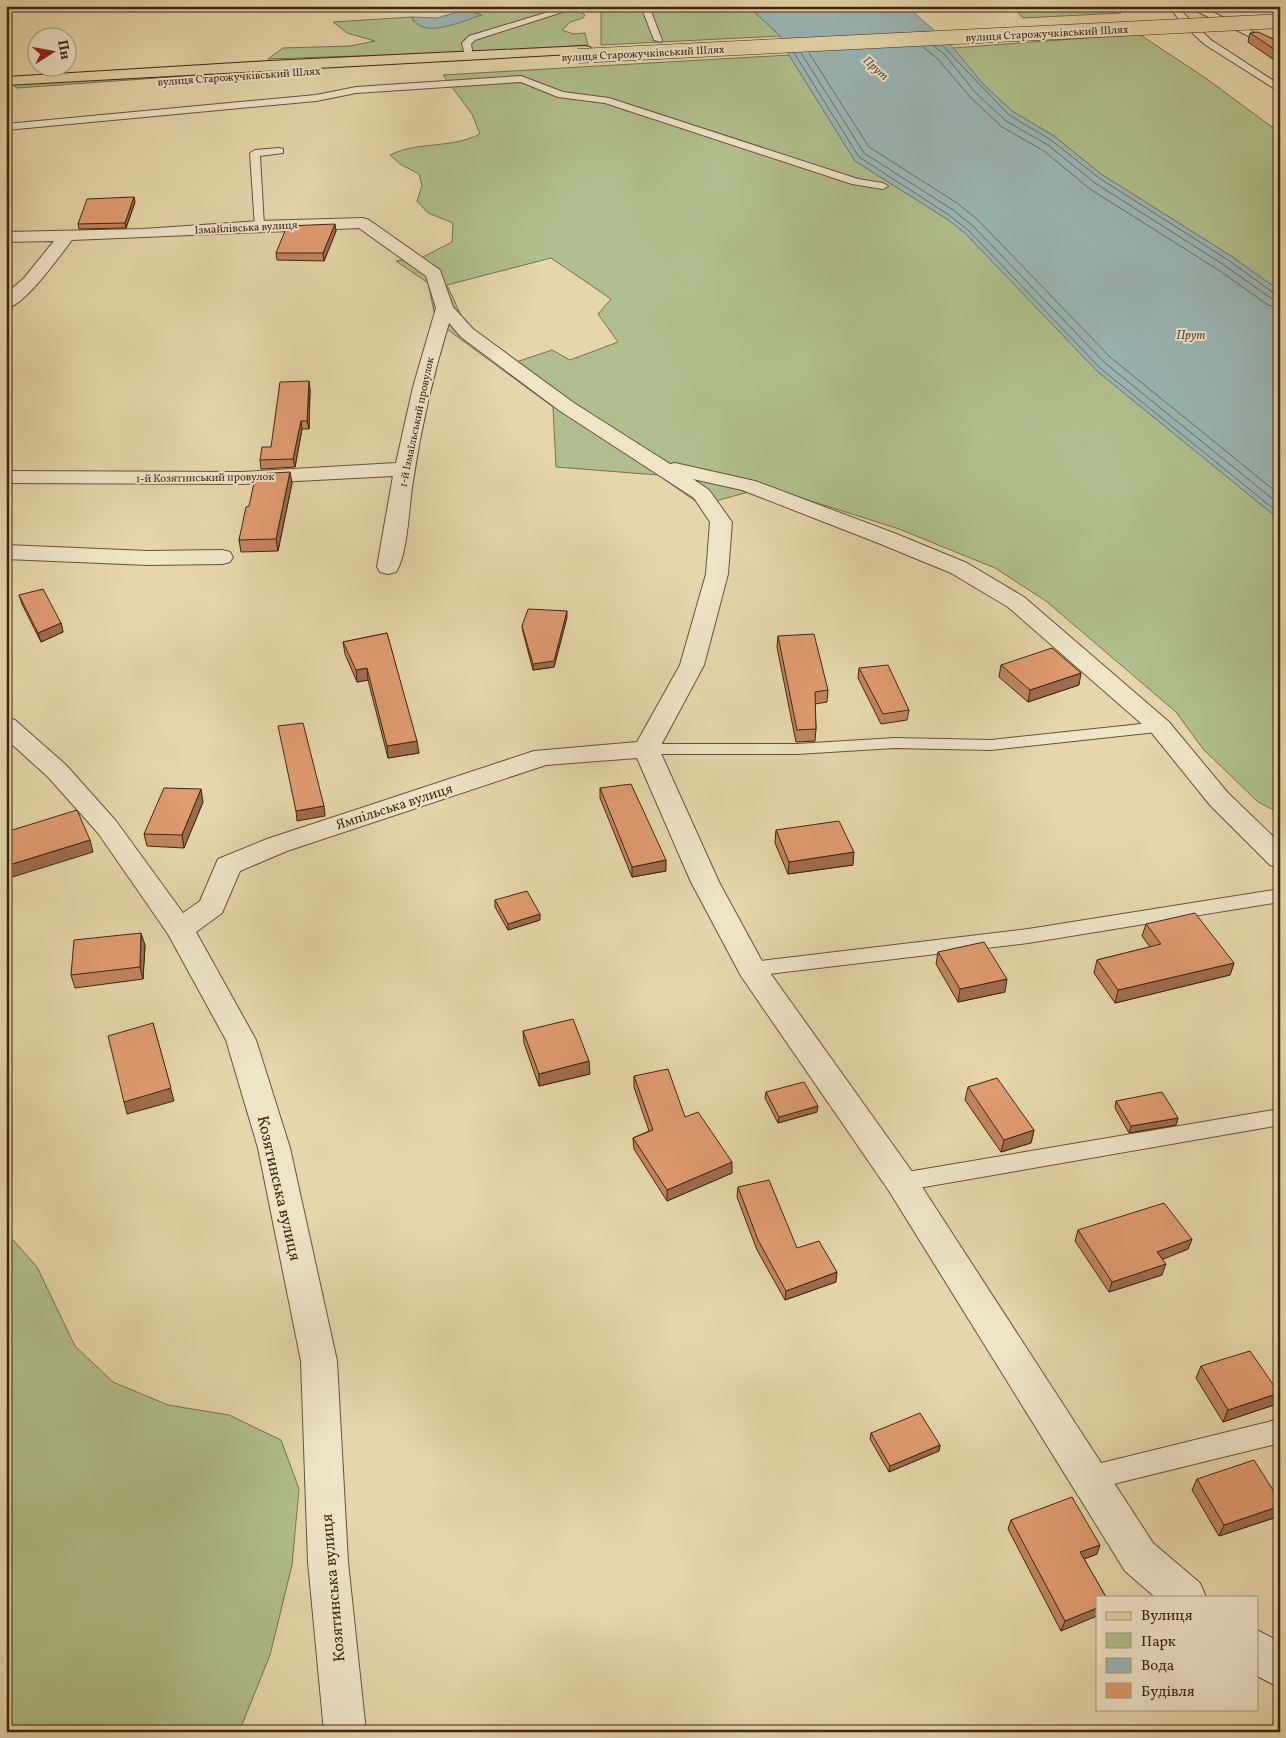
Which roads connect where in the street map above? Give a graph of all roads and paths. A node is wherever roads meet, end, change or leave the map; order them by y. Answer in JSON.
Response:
{"nodes":[{"id":1,"x":645,"y":6,"type":"edge"},
{"id":2,"x":1173,"y":7,"type":"edge"},
{"id":3,"x":1196,"y":7,"type":"edge"},
{"id":4,"x":571,"y":8,"type":"dead end"},
{"id":5,"x":1280,"y":15,"type":"edge"},
{"id":6,"x":1280,"y":21,"type":"edge"},
{"id":7,"x":658,"y":40,"type":"dead end"},
{"id":8,"x":1280,"y":48,"type":"edge"},
{"id":9,"x":582,"y":53,"type":"junction"},
{"id":10,"x":469,"y":56,"type":"junction"},
{"id":11,"x":6,"y":81,"type":"edge"},
{"id":12,"x":1280,"y":89,"type":"edge"},
{"id":13,"x":6,"y":91,"type":"edge"},
{"id":14,"x":6,"y":127,"type":"edge"},
{"id":15,"x":279,"y":151,"type":"dead end"},
{"id":16,"x":883,"y":186,"type":"dead end"},
{"id":17,"x":259,"y":226,"type":"junction"},
{"id":18,"x":6,"y":237,"type":"edge"},
{"id":19,"x":66,"y":237,"type":"junction"},
{"id":20,"x":6,"y":304,"type":"edge"},
{"id":21,"x":445,"y":308,"type":"junction"},
{"id":22,"x":659,"y":466,"type":"junction"},
{"id":23,"x":404,"y":469,"type":"junction"},
{"id":24,"x":6,"y":477,"type":"edge"},
{"id":25,"x":6,"y":552,"type":"edge"},
{"id":26,"x":222,"y":557,"type":"dead end"},
{"id":27,"x":388,"y":567,"type":"dead end"},
{"id":28,"x":6,"y":725,"type":"edge"},
{"id":29,"x":1160,"y":727,"type":"junction"},
{"id":30,"x":646,"y":749,"type":"junction"},
{"id":31,"x":1280,"y":859,"type":"edge"},
{"id":32,"x":1280,"y":895,"type":"edge"},
{"id":33,"x":180,"y":929,"type":"junction"},
{"id":34,"x":751,"y":969,"type":"junction"},
{"id":35,"x":1280,"y":1116,"type":"edge"},
{"id":36,"x":900,"y":1182,"type":"junction"},
{"id":37,"x":1280,"y":1431,"type":"edge"},
{"id":38,"x":1089,"y":1478,"type":"junction"},
{"id":39,"x":1185,"y":1596,"type":"edge"},
{"id":40,"x":1258,"y":1652,"type":"edge"},
{"id":41,"x":1280,"y":1667,"type":"edge"},
{"id":42,"x":345,"y":1732,"type":"edge"}],
"edges":[{"from":1,"to":7,"type":"lane"},
{"from":2,"to":3,"type":"lane"},
{"from":2,"to":12,"type":"lane"},
{"from":3,"to":8,"type":"lane"},
{"from":4,"to":10,"type":"lane"},
{"from":5,"to":9,"type":"main road","name":"вулиця Старожучківський Шлях"},
{"from":6,"to":9,"type":"main road","name":"вулиця Старожучківський Шлях","bridge":true},
{"from":9,"to":10,"type":"main road","name":"вулиця Старожучківський Шлях"},
{"from":9,"to":13,"type":"main road","name":"вулиця Старожучківський Шлях"},
{"from":10,"to":11,"type":"main road","name":"вулиця Старожучківський Шлях"},
{"from":14,"to":16,"type":"lane"},
{"from":15,"to":17,"type":"lane"},
{"from":17,"to":19,"type":"street","name":"Ізмайлівська вулиця"},
{"from":17,"to":21,"type":"street","name":"Ізмайлівська вулиця"},
{"from":18,"to":19,"type":"street","name":"Ізмайлівська вулиця"},
{"from":19,"to":20,"type":"street"},
{"from":21,"to":22,"type":"street"},
{"from":21,"to":23,"type":"street","name":"1-й Ізмаїльський провулок"},
{"from":22,"to":29,"type":"street"},
{"from":22,"to":30,"type":"street"},
{"from":23,"to":24,"type":"street","name":"1-й Козятинський провулок"},
{"from":23,"to":27,"type":"street","name":"1-й Ізмаїльський провулок"},
{"from":25,"to":26,"type":"street"},
{"from":28,"to":33,"type":"street","name":"Козятинська вулиця"},
{"from":29,"to":30,"type":"lane"},
{"from":29,"to":31,"type":"street"},
{"from":30,"to":33,"type":"street","name":"Ямпільська вулиця"},
{"from":30,"to":34,"type":"street"},
{"from":32,"to":34,"type":"lane"},
{"from":33,"to":42,"type":"street","name":"Козятинська вулиця"},
{"from":34,"to":36,"type":"street"},
{"from":35,"to":36,"type":"lane"},
{"from":36,"to":38,"type":"street"},
{"from":37,"to":38,"type":"lane"},
{"from":38,"to":39,"type":"street"},
{"from":40,"to":41,"type":"street"}]}
